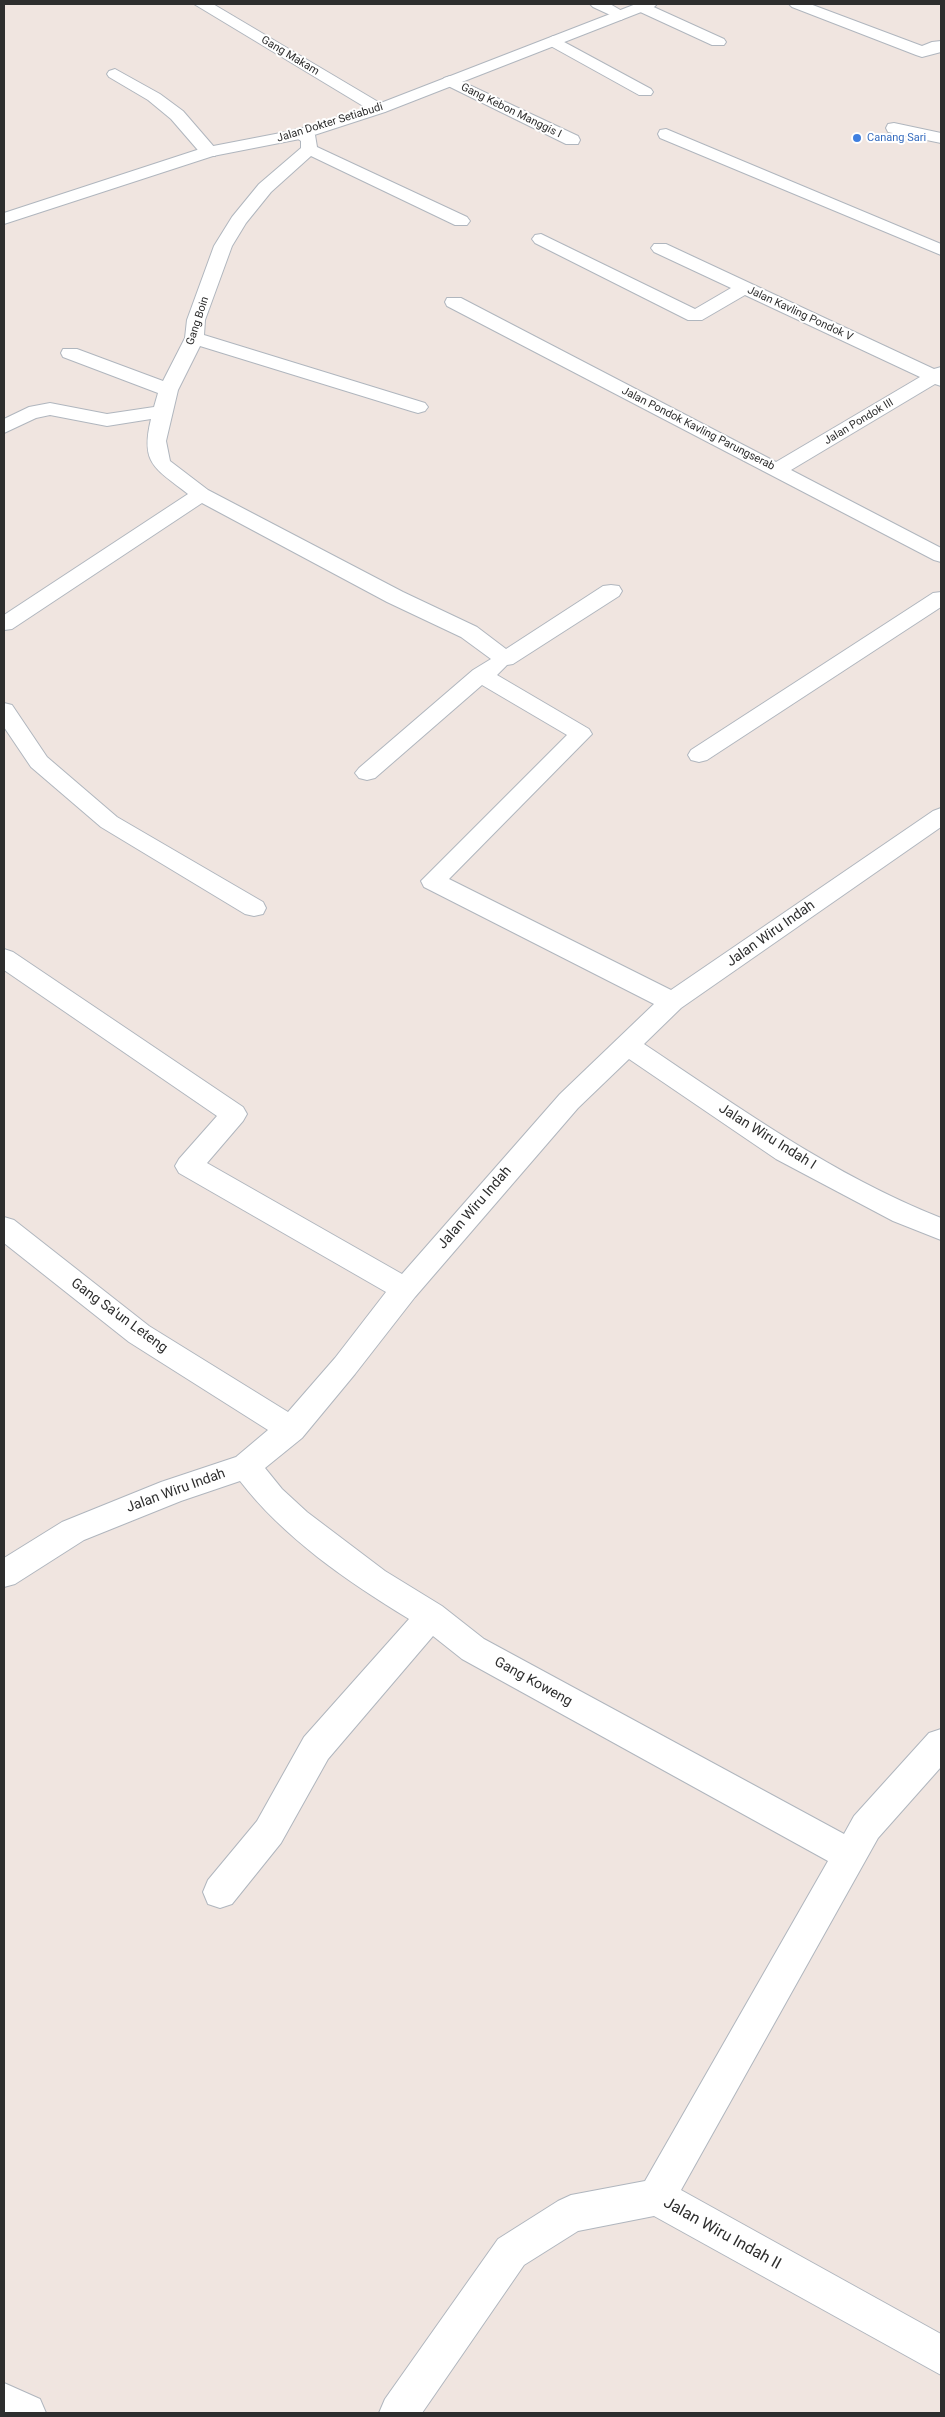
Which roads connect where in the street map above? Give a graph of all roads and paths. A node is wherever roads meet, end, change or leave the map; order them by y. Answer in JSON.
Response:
{"nodes":[{"id":1,"x":202,"y":4,"type":"edge"},
{"id":2,"x":598,"y":4,"type":"edge"},
{"id":3,"x":797,"y":4,"type":"edge"},
{"id":4,"x":645,"y":5,"type":"edge"},
{"id":5,"x":621,"y":15,"type":"junction"},
{"id":6,"x":553,"y":41,"type":"junction"},
{"id":7,"x":718,"y":42,"type":"dead end"},
{"id":8,"x":941,"y":47,"type":"edge"},
{"id":9,"x":115,"y":74,"type":"dead end"},
{"id":10,"x":450,"y":82,"type":"junction"},
{"id":11,"x":645,"y":92,"type":"dead end"},
{"id":12,"x":379,"y":108,"type":"junction"},
{"id":13,"x":894,"y":128,"type":"dead end"},
{"id":14,"x":666,"y":134,"type":"dead end"},
{"id":15,"x":941,"y":138,"type":"edge"},
{"id":16,"x":572,"y":140,"type":"dead end"},
{"id":17,"x":304,"y":142,"type":"junction"},
{"id":18,"x":209,"y":152,"type":"junction"},
{"id":19,"x":4,"y":219,"type":"edge"},
{"id":20,"x":461,"y":221,"type":"dead end"},
{"id":21,"x":541,"y":239,"type":"dead end"},
{"id":22,"x":660,"y":248,"type":"dead end"},
{"id":23,"x":941,"y":250,"type":"edge"},
{"id":24,"x":744,"y":288,"type":"junction"},
{"id":25,"x":454,"y":302,"type":"dead end"},
{"id":26,"x":194,"y":338,"type":"junction"},
{"id":27,"x":70,"y":353,"type":"dead end"},
{"id":28,"x":939,"y":376,"type":"edge"},
{"id":29,"x":168,"y":390,"type":"junction"},
{"id":30,"x":418,"y":407,"type":"dead end"},
{"id":31,"x":164,"y":411,"type":"junction"},
{"id":32,"x":4,"y":428,"type":"edge"},
{"id":33,"x":777,"y":470,"type":"junction"},
{"id":34,"x":201,"y":494,"type":"junction"},
{"id":35,"x":941,"y":556,"type":"edge"},
{"id":36,"x":611,"y":591,"type":"dead end"},
{"id":37,"x":941,"y":598,"type":"edge"},
{"id":38,"x":4,"y":624,"type":"edge"},
{"id":39,"x":505,"y":659,"type":"junction"},
{"id":40,"x":481,"y":675,"type":"junction"},
{"id":41,"x":4,"y":710,"type":"edge"},
{"id":42,"x":699,"y":754,"type":"dead end"},
{"id":43,"x":367,"y":773,"type":"dead end"},
{"id":44,"x":941,"y":816,"type":"edge"},
{"id":45,"x":254,"y":908,"type":"dead end"},
{"id":46,"x":4,"y":958,"type":"edge"},
{"id":47,"x":672,"y":1002,"type":"junction"},
{"id":48,"x":627,"y":1044,"type":"junction"},
{"id":49,"x":4,"y":1228,"type":"edge"},
{"id":50,"x":941,"y":1229,"type":"edge"},
{"id":51,"x":405,"y":1289,"type":"junction"},
{"id":52,"x":291,"y":1429,"type":"junction"},
{"id":53,"x":246,"y":1466,"type":"junction"},
{"id":54,"x":4,"y":1574,"type":"edge"},
{"id":55,"x":431,"y":1616,"type":"junction"},
{"id":56,"x":941,"y":1744,"type":"edge"},
{"id":57,"x":850,"y":1855,"type":"junction"},
{"id":58,"x":220,"y":1892,"type":"dead end"},
{"id":59,"x":656,"y":2197,"type":"junction"},
{"id":60,"x":941,"y":2355,"type":"edge"},
{"id":61,"x":4,"y":2403,"type":"edge"},
{"id":62,"x":26,"y":2413,"type":"edge"},
{"id":63,"x":398,"y":2413,"type":"edge"}],
"edges":[{"from":1,"to":12,"type":"street","name":"Gang Makam"},
{"from":2,"to":5,"type":"street"},
{"from":3,"to":8,"type":"street"},
{"from":4,"to":5,"type":"street","name":"Jalan Dokter Setiabudi"},
{"from":4,"to":7,"type":"street"},
{"from":5,"to":6,"type":"street","name":"Jalan Dokter Setiabudi"},
{"from":6,"to":10,"type":"street","name":"Jalan Dokter Setiabudi"},
{"from":6,"to":11,"type":"street"},
{"from":9,"to":18,"type":"street"},
{"from":10,"to":12,"type":"street","name":"Jalan Dokter Setiabudi"},
{"from":10,"to":16,"type":"street","name":"Gang Kebon Manggis I"},
{"from":12,"to":17,"type":"street","name":"Jalan Dokter Setiabudi"},
{"from":13,"to":15,"type":"street"},
{"from":14,"to":23,"type":"street"},
{"from":17,"to":18,"type":"street","name":"Jalan Dokter Setiabudi"},
{"from":17,"to":20,"type":"street"},
{"from":17,"to":26,"type":"street","name":"Gang Boin"},
{"from":18,"to":19,"type":"street","name":"Jalan Dokter Setiabudi"},
{"from":21,"to":24,"type":"street"},
{"from":22,"to":24,"type":"street","name":"Jalan Kavling Pondok V"},
{"from":24,"to":28,"type":"street","name":"Jalan Kavling Pondok V"},
{"from":25,"to":33,"type":"street","name":"Jalan Pondok Kavling Parungserab"},
{"from":26,"to":29,"type":"street","name":"Gang Boin"},
{"from":26,"to":30,"type":"street"},
{"from":27,"to":29,"type":"street"},
{"from":28,"to":33,"type":"street","name":"Jalan Pondok III"},
{"from":29,"to":31,"type":"street","name":"Gang Boin"},
{"from":31,"to":32,"type":"street"},
{"from":31,"to":34,"type":"street","name":"Gang Boin"},
{"from":33,"to":35,"type":"street","name":"Jalan Pondok Kavling Parungserab"},
{"from":34,"to":38,"type":"street"},
{"from":34,"to":39,"type":"street","name":"Gang Boin"},
{"from":36,"to":39,"type":"street"},
{"from":37,"to":42,"type":"street"},
{"from":39,"to":40,"type":"street"},
{"from":40,"to":43,"type":"street"},
{"from":40,"to":47,"type":"street"},
{"from":41,"to":45,"type":"street"},
{"from":44,"to":47,"type":"street","name":"Jalan Wiru Indah"},
{"from":46,"to":51,"type":"street"},
{"from":47,"to":48,"type":"street","name":"Jalan Wiru Indah"},
{"from":48,"to":50,"type":"street","name":"Jalan Wiru Indah I"},
{"from":48,"to":51,"type":"street","name":"Jalan Wiru Indah"},
{"from":49,"to":52,"type":"street","name":"Gang Sa'un Leteng"},
{"from":51,"to":52,"type":"street","name":"Jalan Wiru Indah"},
{"from":52,"to":53,"type":"street","name":"Jalan Wiru Indah"},
{"from":53,"to":54,"type":"street","name":"Jalan Wiru Indah"},
{"from":53,"to":55,"type":"street","name":"Gang Koweng"},
{"from":55,"to":57,"type":"street","name":"Gang Koweng"},
{"from":55,"to":58,"type":"street"},
{"from":56,"to":57,"type":"street"},
{"from":57,"to":59,"type":"street"},
{"from":59,"to":60,"type":"street","name":"Jalan Wiru Indah II"},
{"from":59,"to":63,"type":"street","name":"Jalan Wiru Indah II"},
{"from":61,"to":62,"type":"street"}]}
